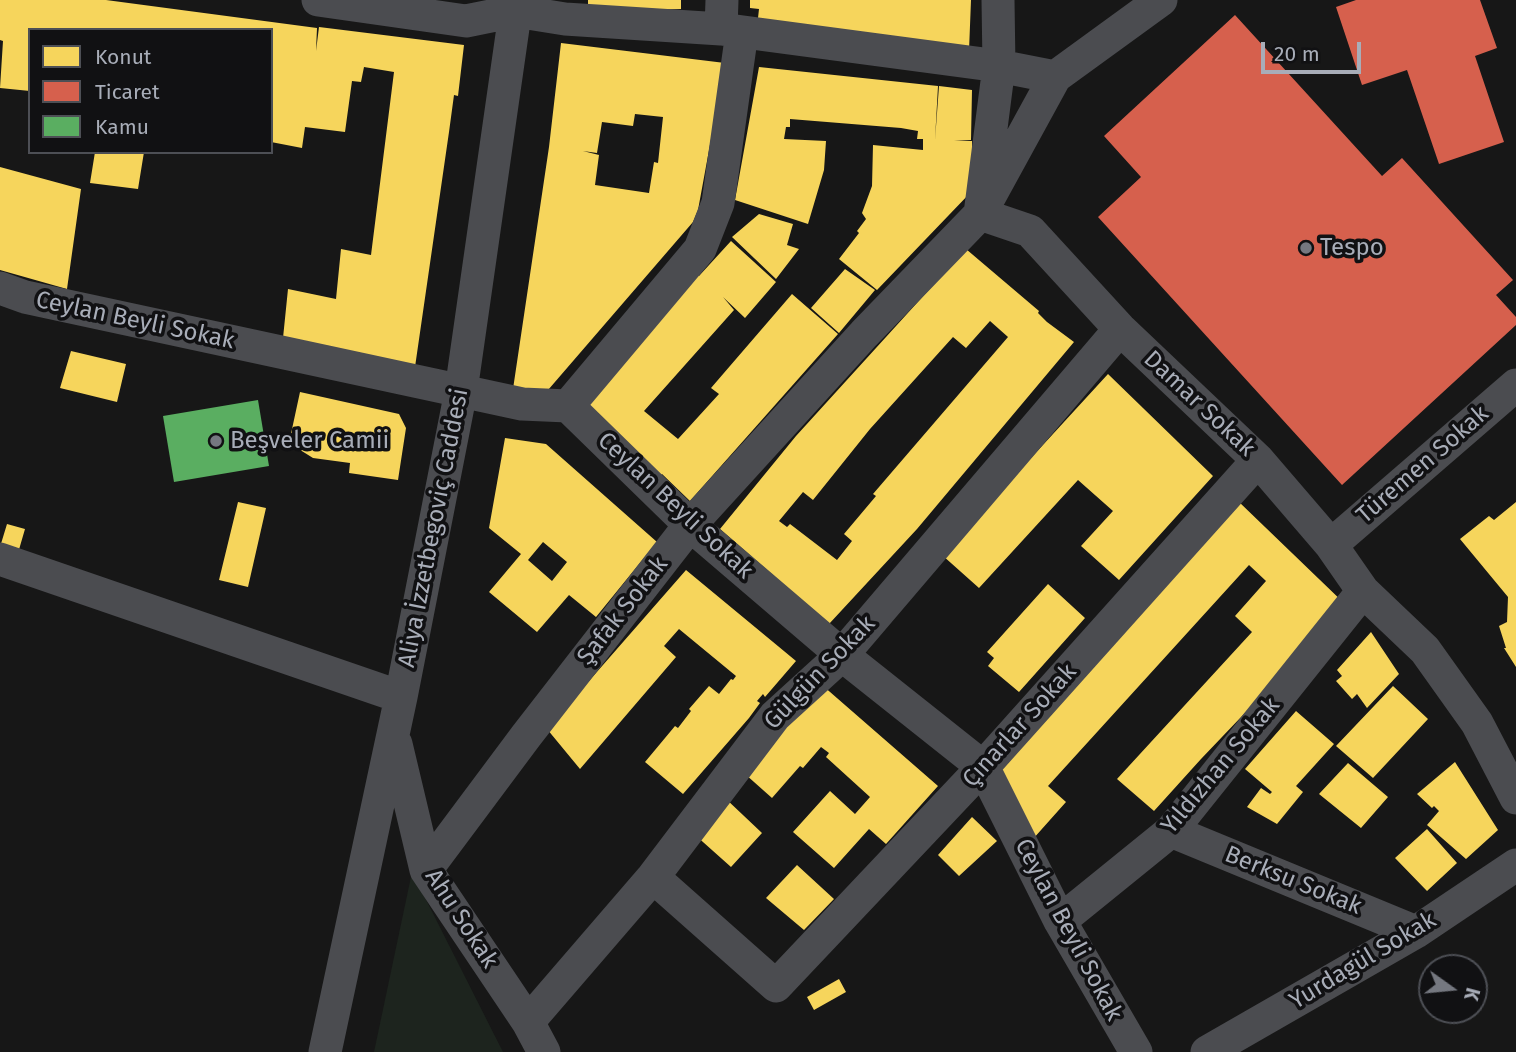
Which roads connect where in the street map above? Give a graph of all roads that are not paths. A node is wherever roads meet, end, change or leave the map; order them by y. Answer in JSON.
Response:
{"nodes":[{"id":1,"x":318,"y":0,"type":"edge"},
{"id":2,"x":998,"y":0,"type":"edge"},
{"id":3,"x":1161,"y":0,"type":"edge"},
{"id":4,"x":516,"y":5,"type":"edge"},
{"id":5,"x":729,"y":20,"type":"edge"},
{"id":6,"x":999,"y":66,"type":"junction"},
{"id":7,"x":1055,"y":77,"type":"junction"},
{"id":8,"x":980,"y":214,"type":"junction"},
{"id":9,"x":3,"y":298,"type":"edge"},
{"id":10,"x":1120,"y":329,"type":"junction"},
{"id":11,"x":1516,"y":384,"type":"edge"},
{"id":12,"x":461,"y":391,"type":"junction"},
{"id":13,"x":568,"y":406,"type":"junction"},
{"id":14,"x":1258,"y":460,"type":"junction"},
{"id":15,"x":690,"y":525,"type":"junction"},
{"id":16,"x":1331,"y":545,"type":"junction"},
{"id":17,"x":0,"y":559,"type":"edge"},
{"id":18,"x":1363,"y":591,"type":"junction"},
{"id":19,"x":842,"y":655,"type":"junction"},
{"id":20,"x":401,"y":696,"type":"junction"},
{"id":21,"x":393,"y":735,"type":"junction"},
{"id":22,"x":983,"y":767,"type":"junction"},
{"id":23,"x":1516,"y":798,"type":"edge"},
{"id":24,"x":1171,"y":831,"type":"junction"},
{"id":25,"x":1516,"y":865,"type":"edge"},
{"id":26,"x":426,"y":870,"type":"junction"},
{"id":27,"x":653,"y":877,"type":"junction"},
{"id":28,"x":1060,"y":921,"type":"junction"},
{"id":29,"x":1416,"y":932,"type":"junction"},
{"id":30,"x":528,"y":1022,"type":"junction"},
{"id":31,"x":325,"y":1052,"type":"edge"},
{"id":32,"x":544,"y":1052,"type":"edge"},
{"id":33,"x":1136,"y":1052,"type":"edge"},
{"id":34,"x":1207,"y":1052,"type":"edge"}],
"edges":[{"from":1,"to":4,"type":"street"},
{"from":2,"to":6,"type":"street"},
{"from":3,"to":7,"type":"street"},
{"from":4,"to":5,"type":"street"},
{"from":4,"to":12,"type":"street","name":"Aliya İzzetbegoviç Caddesi"},
{"from":5,"to":6,"type":"street"},
{"from":5,"to":13,"type":"street"},
{"from":6,"to":7,"type":"street"},
{"from":6,"to":8,"type":"street"},
{"from":7,"to":8,"type":"street","name":"Şafak Sokak"},
{"from":8,"to":10,"type":"street","name":"Damar Sokak"},
{"from":8,"to":15,"type":"street","name":"Şafak Sokak"},
{"from":9,"to":12,"type":"street","name":"Ceylan Beyli Sokak"},
{"from":10,"to":14,"type":"street","name":"Damar Sokak"},
{"from":10,"to":19,"type":"street","name":"Gülgün Sokak"},
{"from":11,"to":16,"type":"street","name":"Türemen Sokak"},
{"from":12,"to":13,"type":"street","name":"Ceylan Beyli Sokak"},
{"from":12,"to":20,"type":"street","name":"Aliya İzzetbegoviç Caddesi"},
{"from":13,"to":15,"type":"street","name":"Ceylan Beyli Sokak"},
{"from":14,"to":16,"type":"street","name":"Damar Sokak"},
{"from":14,"to":22,"type":"street","name":"Çınarlar Sokak"},
{"from":15,"to":19,"type":"street","name":"Ceylan Beyli Sokak"},
{"from":15,"to":26,"type":"street","name":"Şafak Sokak"},
{"from":16,"to":18,"type":"street","name":"Damar Sokak"},
{"from":17,"to":20,"type":"street"},
{"from":18,"to":23,"type":"street","name":"Damar Sokak"},
{"from":18,"to":24,"type":"street","name":"Yıldızhan Sokak"},
{"from":19,"to":22,"type":"street","name":"Ceylan Beyli Sokak"},
{"from":19,"to":27,"type":"street","name":"Gülgün Sokak"},
{"from":20,"to":21,"type":"street","name":"Aliya İzzetbegoviç Caddesi"},
{"from":21,"to":26,"type":"street","name":"Ahu Sokak"},
{"from":21,"to":31,"type":"street","name":"Aliya İzzetbegoviç Caddesi"},
{"from":22,"to":27,"type":"street","name":"Çınarlar Sokak"},
{"from":22,"to":28,"type":"street","name":"Ceylan Beyli Sokak"},
{"from":24,"to":28,"type":"street","name":"Yıldızhan Sokak"},
{"from":24,"to":29,"type":"street","name":"Berksu Sokak"},
{"from":25,"to":29,"type":"street","name":"Yurdagül Sokak"},
{"from":26,"to":30,"type":"street","name":"Ahu Sokak"},
{"from":27,"to":30,"type":"street","name":"Gülgün Sokak"},
{"from":28,"to":33,"type":"street","name":"Ceylan Beyli Sokak"},
{"from":29,"to":34,"type":"street","name":"Yurdagül Sokak"},
{"from":30,"to":32,"type":"street","name":"Ahu Sokak"}]}
